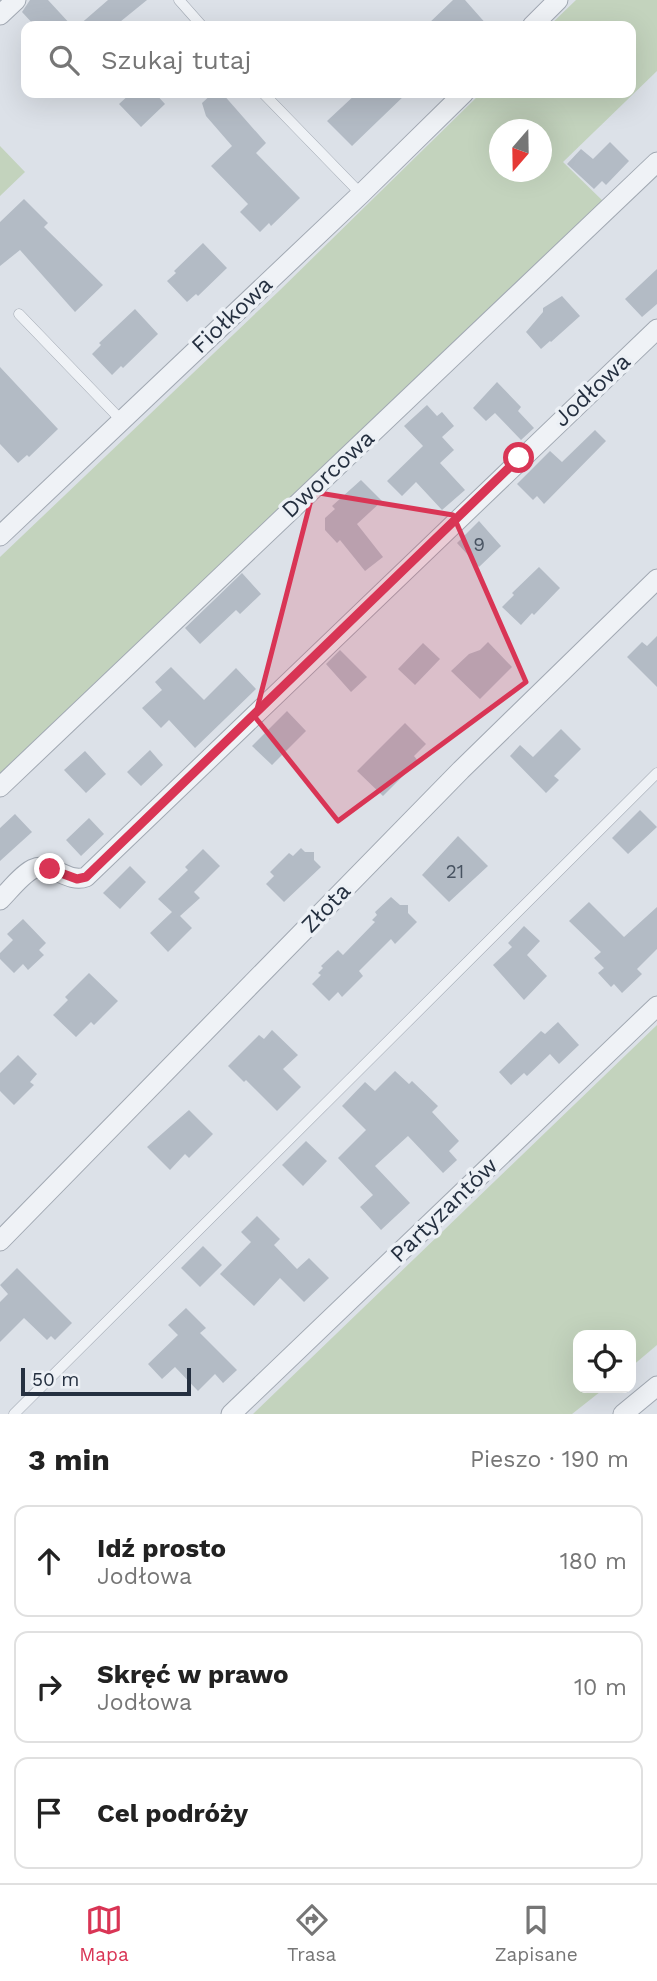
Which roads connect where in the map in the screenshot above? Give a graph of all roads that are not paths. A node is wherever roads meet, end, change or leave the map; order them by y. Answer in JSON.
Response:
{"nodes":[{"id":1,"x":16,"y":0,"type":"edge"},
{"id":2,"x":179,"y":0,"type":"edge"},
{"id":3,"x":558,"y":0,"type":"edge"},
{"id":4,"x":0,"y":15,"type":"edge"},
{"id":5,"x":198,"y":21,"type":"edge"},
{"id":6,"x":536,"y":21,"type":"edge"},
{"id":7,"x":268,"y":98,"type":"edge"},
{"id":8,"x":459,"y":98,"type":"edge"},
{"id":9,"x":657,"y":162,"type":"edge"},
{"id":10,"x":360,"y":194,"type":"junction"},
{"id":11,"x":19,"y":314,"type":"dead end"},
{"id":12,"x":657,"y":329,"type":"edge"},
{"id":13,"x":121,"y":420,"type":"junction"},
{"id":14,"x":0,"y":536,"type":"edge"},
{"id":15,"x":657,"y":579,"type":"edge"},
{"id":16,"x":657,"y":773,"type":"edge"},
{"id":17,"x":0,"y":787,"type":"edge"},
{"id":18,"x":0,"y":900,"type":"edge"},
{"id":19,"x":657,"y":1006,"type":"edge"},
{"id":20,"x":0,"y":1241,"type":"edge"},
{"id":21,"x":657,"y":1386,"type":"edge"},
{"id":22,"x":14,"y":1414,"type":"edge"},
{"id":23,"x":231,"y":1414,"type":"edge"},
{"id":24,"x":623,"y":1414,"type":"edge"}],
"edges":[{"from":1,"to":4,"type":"street"},
{"from":2,"to":5,"type":"lane"},
{"from":3,"to":6,"type":"street"},
{"from":7,"to":10,"type":"lane"},
{"from":8,"to":10,"type":"street","name":"Fiołkowa"},
{"from":9,"to":17,"type":"street","name":"Dworcowa"},
{"from":10,"to":13,"type":"street","name":"Fiołkowa"},
{"from":11,"to":13,"type":"lane"},
{"from":12,"to":18,"type":"street","name":"Jodłowa"},
{"from":13,"to":14,"type":"street","name":"Fiołkowa"},
{"from":15,"to":20,"type":"street","name":"Złota"},
{"from":16,"to":22,"type":"lane"},
{"from":19,"to":23,"type":"street","name":"Partyzantów"},
{"from":21,"to":24,"type":"street"}]}
